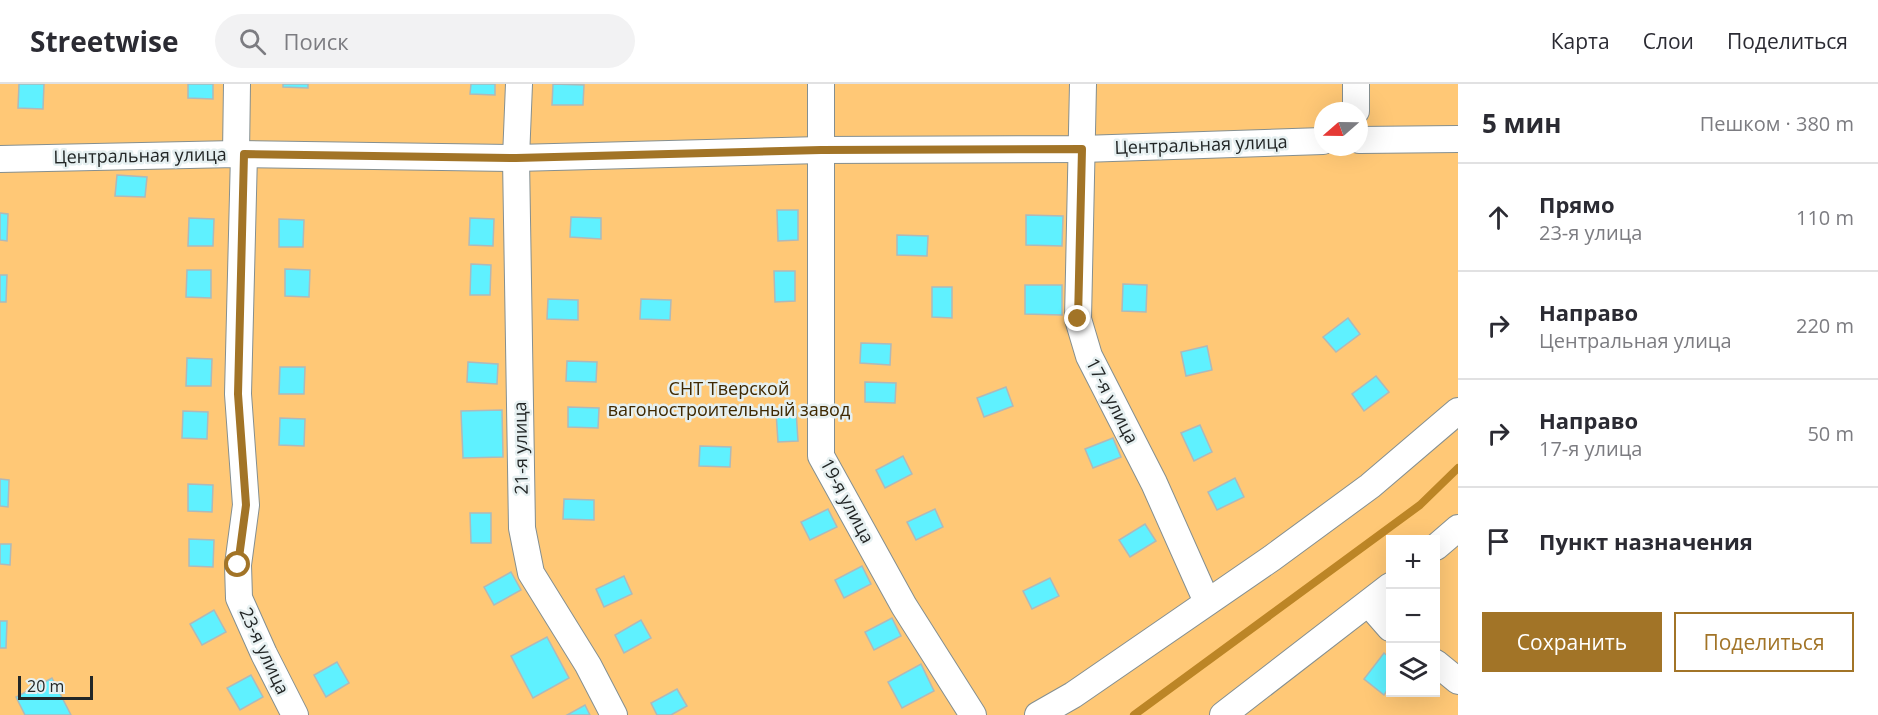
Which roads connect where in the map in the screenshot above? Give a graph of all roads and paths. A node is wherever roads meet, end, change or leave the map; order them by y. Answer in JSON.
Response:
{"nodes":[{"id":1,"x":237,"y":84,"type":"edge"},
{"id":2,"x":519,"y":84,"type":"edge"},
{"id":3,"x":821,"y":84,"type":"edge"},
{"id":4,"x":1083,"y":84,"type":"edge"},
{"id":5,"x":1356,"y":84,"type":"edge"},
{"id":6,"x":1356,"y":102,"type":"edge"},
{"id":7,"x":1458,"y":139,"type":"edge"},
{"id":8,"x":1368,"y":140,"type":"edge"},
{"id":9,"x":1314,"y":141,"type":"edge"},
{"id":10,"x":1082,"y":149,"type":"junction"},
{"id":11,"x":821,"y":150,"type":"junction"},
{"id":12,"x":240,"y":154,"type":"junction"},
{"id":13,"x":516,"y":158,"type":"junction"},
{"id":14,"x":0,"y":159,"type":"edge"},
{"id":15,"x":1458,"y":411,"type":"edge"},
{"id":16,"x":1458,"y":528,"type":"edge"},
{"id":17,"x":1440,"y":544,"type":"edge"},
{"id":18,"x":1386,"y":589,"type":"edge"},
{"id":19,"x":1208,"y":602,"type":"junction"},
{"id":20,"x":1369,"y":604,"type":"junction"},
{"id":21,"x":1386,"y":623,"type":"edge"},
{"id":22,"x":1440,"y":666,"type":"edge"},
{"id":23,"x":1458,"y":681,"type":"edge"},
{"id":24,"x":295,"y":715,"type":"edge"},
{"id":25,"x":614,"y":715,"type":"edge"},
{"id":26,"x":973,"y":715,"type":"edge"},
{"id":27,"x":1038,"y":715,"type":"edge"},
{"id":28,"x":1223,"y":715,"type":"edge"}],
"edges":[{"from":1,"to":12,"type":"street","name":"23-я улица"},
{"from":2,"to":13,"type":"street","name":"21-я улица"},
{"from":3,"to":11,"type":"street","name":"19-я улица"},
{"from":4,"to":10,"type":"street","name":"17-я улица"},
{"from":5,"to":6,"type":"street"},
{"from":7,"to":8,"type":"street"},
{"from":9,"to":10,"type":"street","name":"Центральная улица"},
{"from":10,"to":11,"type":"street","name":"Центральная улица"},
{"from":10,"to":19,"type":"street","name":"17-я улица"},
{"from":11,"to":13,"type":"street","name":"Центральная улица"},
{"from":11,"to":26,"type":"street","name":"19-я улица"},
{"from":12,"to":13,"type":"street","name":"Центральная улица"},
{"from":12,"to":14,"type":"street","name":"Центральная улица"},
{"from":12,"to":24,"type":"street","name":"23-я улица"},
{"from":13,"to":25,"type":"street","name":"21-я улица"},
{"from":15,"to":19,"type":"street"},
{"from":16,"to":17,"type":"street"},
{"from":18,"to":20,"type":"street"},
{"from":19,"to":27,"type":"street"},
{"from":20,"to":21,"type":"street"},
{"from":20,"to":28,"type":"street"},
{"from":22,"to":23,"type":"street"}]}
